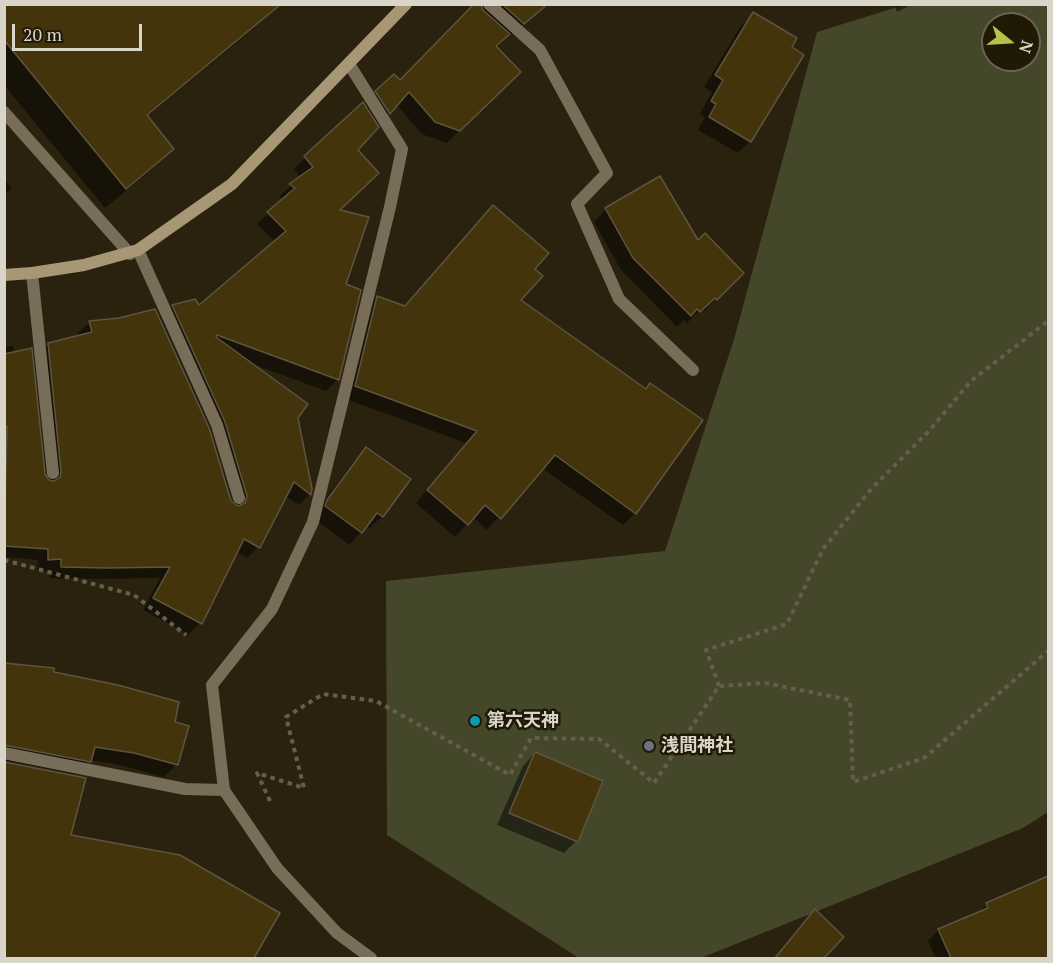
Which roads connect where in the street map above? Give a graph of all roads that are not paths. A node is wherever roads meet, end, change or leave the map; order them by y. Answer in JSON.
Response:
{"nodes":[{"id":1,"x":406,"y":4,"type":"edge"},
{"id":2,"x":489,"y":4,"type":"edge"},
{"id":3,"x":349,"y":64,"type":"junction"},
{"id":4,"x":4,"y":112,"type":"edge"},
{"id":5,"x":134,"y":252,"type":"junction"},
{"id":6,"x":32,"y":273,"type":"junction"},
{"id":7,"x":4,"y":275,"type":"edge"},
{"id":8,"x":693,"y":370,"type":"dead end"},
{"id":9,"x":53,"y":473,"type":"dead end"},
{"id":10,"x":239,"y":498,"type":"dead end"},
{"id":11,"x":4,"y":753,"type":"edge"},
{"id":12,"x":224,"y":790,"type":"junction"},
{"id":13,"x":371,"y":958,"type":"edge"}],
"edges":[{"from":1,"to":3,"type":"street"},
{"from":2,"to":8,"type":"street"},
{"from":3,"to":5,"type":"street"},
{"from":3,"to":12,"type":"street"},
{"from":4,"to":5,"type":"street"},
{"from":5,"to":6,"type":"street"},
{"from":5,"to":10,"type":"street"},
{"from":6,"to":7,"type":"street"},
{"from":6,"to":9,"type":"street"},
{"from":11,"to":12,"type":"street"},
{"from":12,"to":13,"type":"street"}]}
